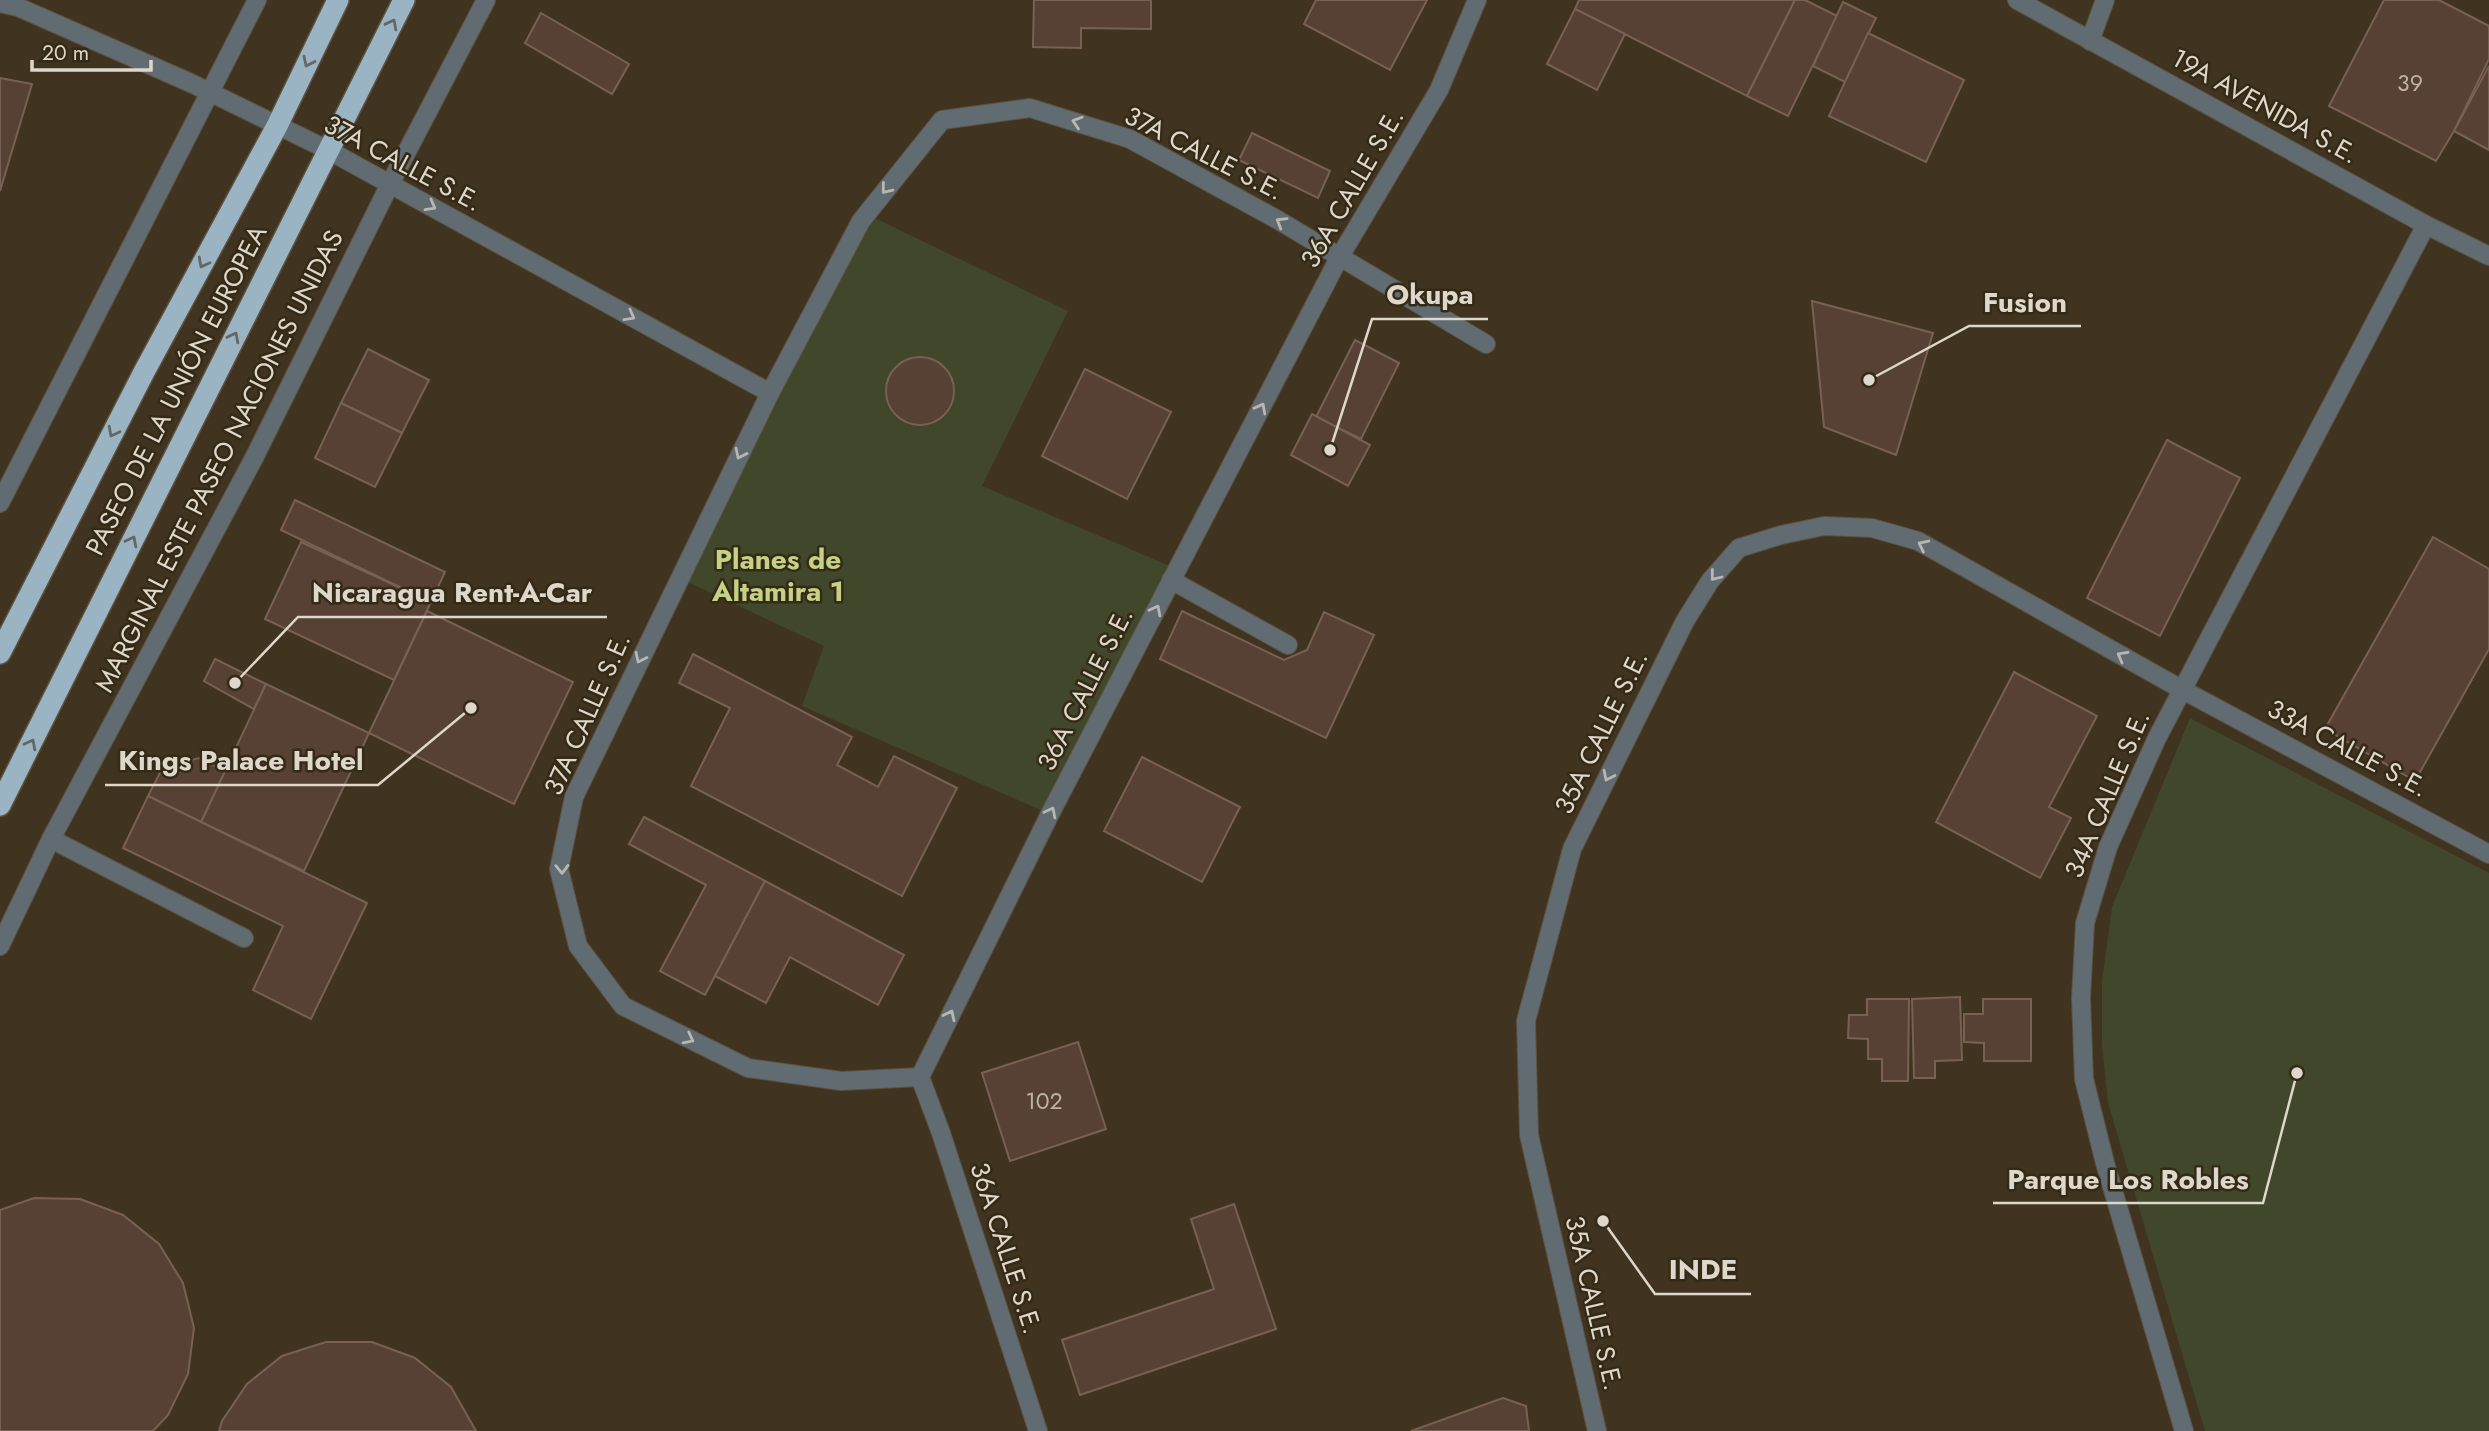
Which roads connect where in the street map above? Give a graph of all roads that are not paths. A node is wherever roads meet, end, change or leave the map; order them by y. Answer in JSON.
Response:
{"nodes":[{"id":1,"x":257,"y":0,"type":"edge"},
{"id":2,"x":338,"y":0,"type":"edge"},
{"id":3,"x":404,"y":0,"type":"edge"},
{"id":4,"x":485,"y":0,"type":"edge"},
{"id":5,"x":1477,"y":0,"type":"edge"},
{"id":6,"x":2017,"y":0,"type":"edge"},
{"id":7,"x":2105,"y":0,"type":"edge"},
{"id":8,"x":0,"y":3,"type":"edge"},
{"id":9,"x":2090,"y":41,"type":"junction"},
{"id":10,"x":209,"y":93,"type":"junction"},
{"id":11,"x":277,"y":126,"type":"junction"},
{"id":12,"x":328,"y":150,"type":"junction"},
{"id":13,"x":390,"y":184,"type":"junction"},
{"id":14,"x":2426,"y":225,"type":"junction"},
{"id":15,"x":2489,"y":256,"type":"edge"},
{"id":16,"x":1339,"y":258,"type":"junction"},
{"id":17,"x":1486,"y":344,"type":"dead end"},
{"id":18,"x":770,"y":393,"type":"junction"},
{"id":19,"x":2,"y":494,"type":"edge"},
{"id":20,"x":1171,"y":580,"type":"junction"},
{"id":21,"x":1288,"y":645,"type":"dead end"},
{"id":22,"x":0,"y":653,"type":"edge"},
{"id":23,"x":2181,"y":689,"type":"junction"},
{"id":24,"x":0,"y":805,"type":"edge"},
{"id":25,"x":51,"y":838,"type":"junction"},
{"id":26,"x":2489,"y":854,"type":"edge"},
{"id":27,"x":244,"y":938,"type":"dead end"},
{"id":28,"x":0,"y":946,"type":"edge"},
{"id":29,"x":920,"y":1077,"type":"junction"},
{"id":30,"x":1038,"y":1431,"type":"edge"},
{"id":31,"x":1597,"y":1431,"type":"edge"},
{"id":32,"x":2185,"y":1431,"type":"edge"}],
"edges":[{"from":1,"to":10,"type":"street"},
{"from":2,"to":11,"type":"highway","name":"PASEO DE LA UNIÓN EUROPEA","one_way":true},
{"from":12,"to":3,"type":"highway","name":"PASEO DE LA UNIÓN EUROPEA","one_way":true},
{"from":4,"to":13,"type":"street","name":"MARGINAL ESTE PASEO NACIONES UNIDAS"},
{"from":5,"to":16,"type":"street","name":"36A CALLE S.E."},
{"from":6,"to":9,"type":"street","name":"19A AVENIDA S.E."},
{"from":7,"to":9,"type":"street"},
{"from":8,"to":10,"type":"street","name":"37A CALLE S.E."},
{"from":9,"to":14,"type":"street","name":"19A AVENIDA S.E."},
{"from":10,"to":11,"type":"street","name":"37A CALLE S.E."},
{"from":10,"to":19,"type":"street"},
{"from":11,"to":12,"type":"street","name":"37A CALLE S.E."},
{"from":11,"to":22,"type":"highway","name":"PASEO DE LA UNIÓN EUROPEA","one_way":true},
{"from":12,"to":13,"type":"street","name":"37A CALLE S.E."},
{"from":24,"to":12,"type":"highway","name":"PASEO DE LA UNIÓN EUROPEA","one_way":true},
{"from":13,"to":18,"type":"street","name":"37A CALLE S.E.","one_way":true},
{"from":13,"to":25,"type":"street","name":"MARGINAL ESTE PASEO NACIONES UNIDAS"},
{"from":14,"to":15,"type":"street","name":"19A AVENIDA S.E."},
{"from":14,"to":23,"type":"street","name":"34A CALLE S.E."},
{"from":16,"to":17,"type":"street","name":"37A CALLE S.E."},
{"from":16,"to":18,"type":"street","name":"37A CALLE S.E.","one_way":true},
{"from":20,"to":16,"type":"street","name":"36A CALLE S.E.","one_way":true},
{"from":18,"to":29,"type":"street","name":"37A CALLE S.E.","one_way":true},
{"from":20,"to":21,"type":"street"},
{"from":29,"to":20,"type":"street","name":"36A CALLE S.E.","one_way":true},
{"from":23,"to":26,"type":"street","name":"33A CALLE S.E."},
{"from":23,"to":31,"type":"street","name":"35A CALLE S.E.","one_way":true},
{"from":23,"to":32,"type":"street","name":"34A CALLE S.E."},
{"from":25,"to":27,"type":"street"},
{"from":25,"to":28,"type":"street","name":"MARGINAL ESTE PASEO NACIONES UNIDAS"},
{"from":29,"to":30,"type":"street","name":"36A CALLE S.E."}]}
